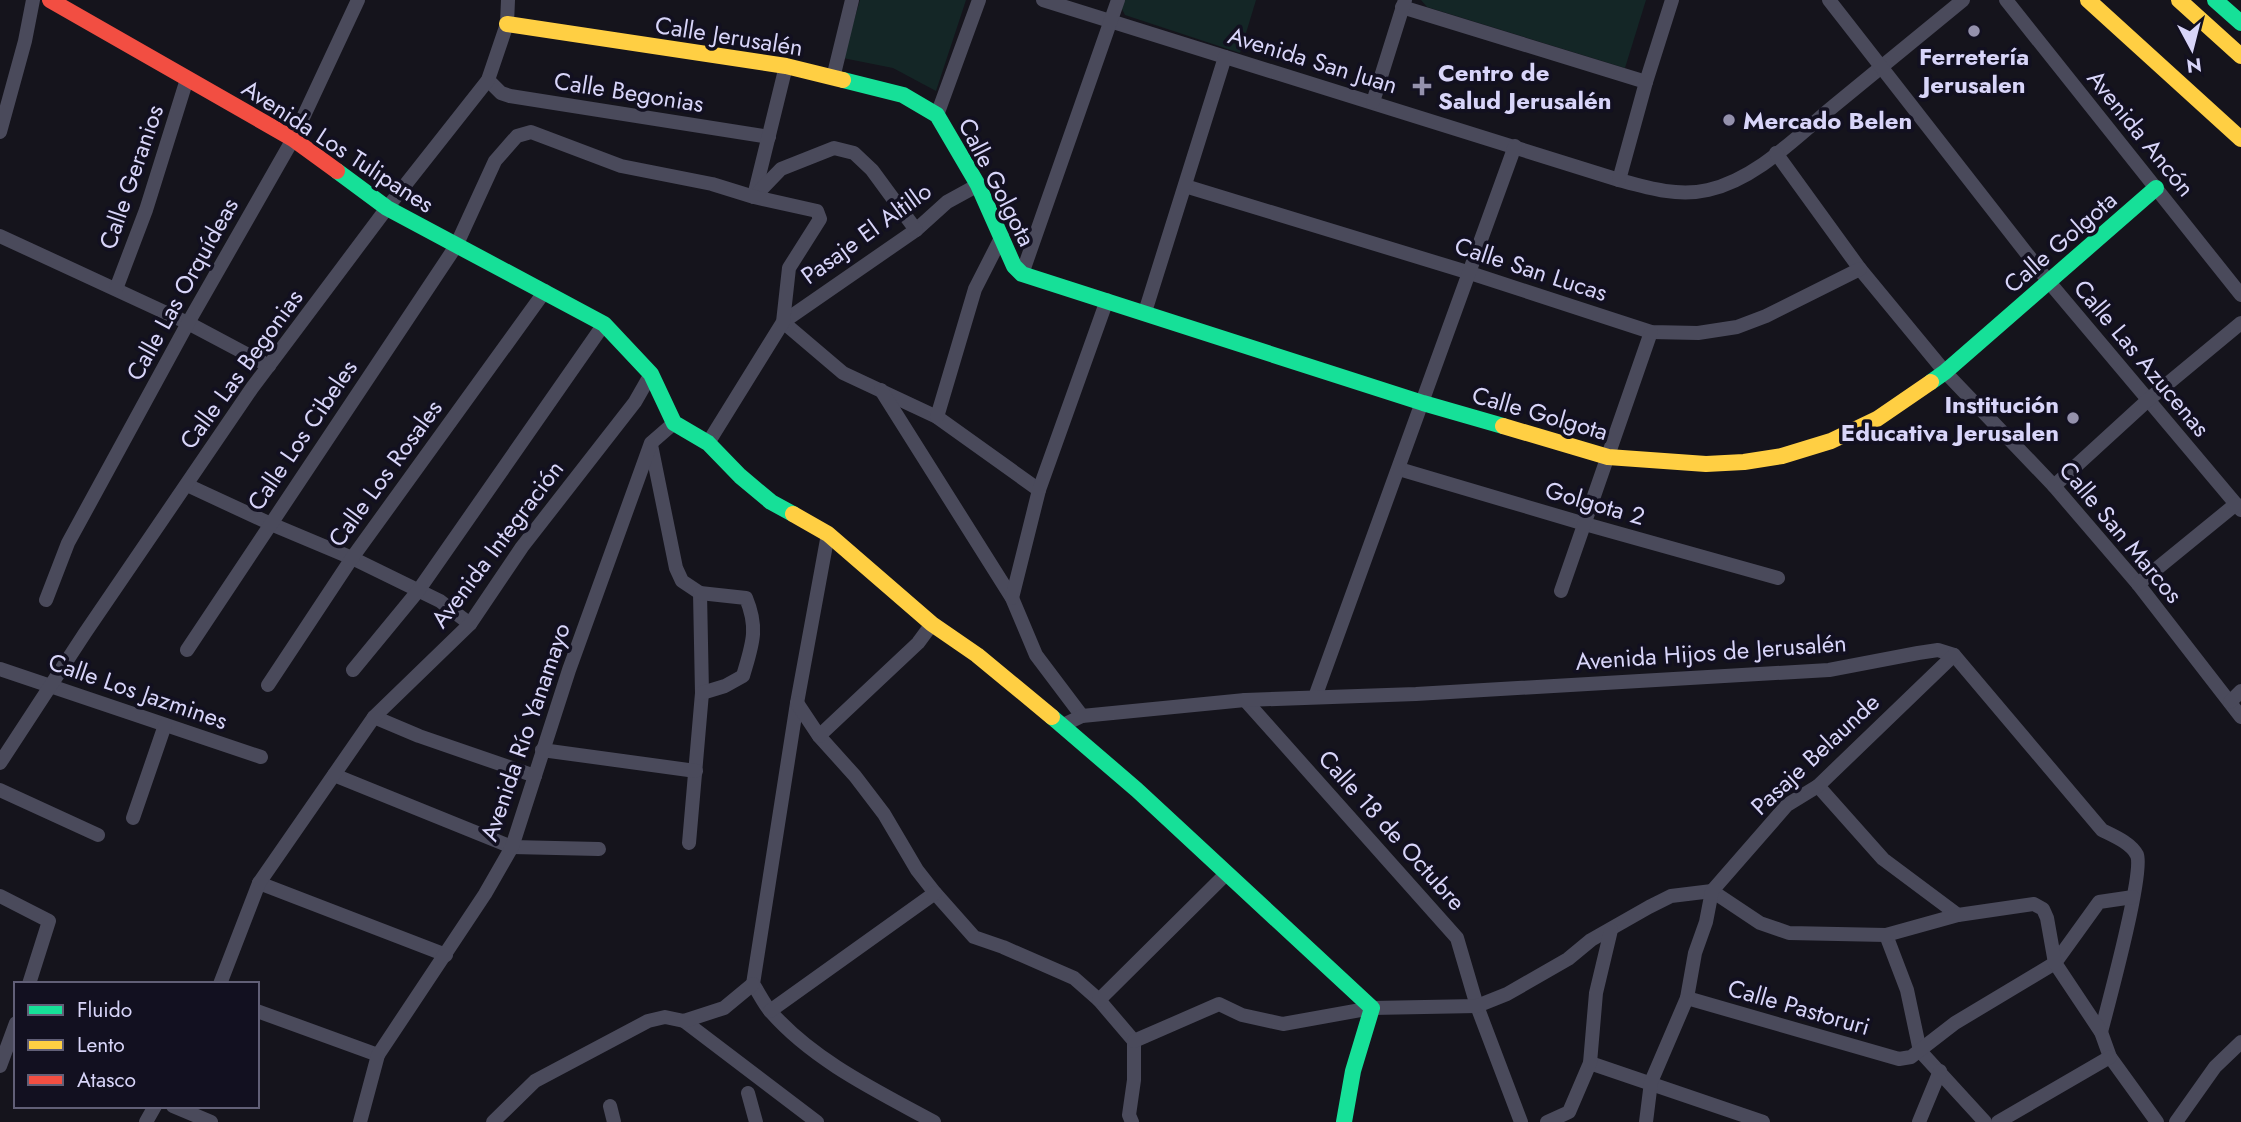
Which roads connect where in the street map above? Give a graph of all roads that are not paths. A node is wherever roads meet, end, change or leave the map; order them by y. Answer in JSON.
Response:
{"nodes":[{"id":1,"x":33,"y":0,"type":"edge"},
{"id":2,"x":50,"y":0,"type":"edge"},
{"id":3,"x":358,"y":0,"type":"edge"},
{"id":4,"x":508,"y":0,"type":"edge"},
{"id":5,"x":852,"y":0,"type":"edge"},
{"id":6,"x":979,"y":0,"type":"edge"},
{"id":7,"x":1042,"y":0,"type":"edge"},
{"id":8,"x":1118,"y":0,"type":"edge"},
{"id":9,"x":1672,"y":0,"type":"edge"},
{"id":10,"x":1829,"y":0,"type":"edge"},
{"id":11,"x":1963,"y":0,"type":"edge"},
{"id":12,"x":2006,"y":0,"type":"edge"},
{"id":13,"x":2088,"y":0,"type":"edge"},
{"id":14,"x":2179,"y":0,"type":"edge"},
{"id":15,"x":2215,"y":0,"type":"edge"},
{"id":16,"x":1404,"y":3,"type":"edge"},
{"id":17,"x":1112,"y":21,"type":"junction"},
{"id":18,"x":2241,"y":23,"type":"edge"},
{"id":19,"x":507,"y":24,"type":"junction"},
{"id":20,"x":2241,"y":56,"type":"edge"},
{"id":21,"x":1225,"y":57,"type":"junction"},
{"id":22,"x":786,"y":66,"type":"junction"},
{"id":23,"x":1881,"y":67,"type":"junction"},
{"id":24,"x":834,"y":78,"type":"junction"},
{"id":25,"x":187,"y":79,"type":"junction"},
{"id":26,"x":488,"y":80,"type":"junction"},
{"id":27,"x":1646,"y":82,"type":"junction"},
{"id":28,"x":1373,"y":102,"type":"junction"},
{"id":29,"x":937,"y":115,"type":"junction"},
{"id":30,"x":0,"y":132,"type":"edge"},
{"id":31,"x":769,"y":137,"type":"junction"},
{"id":32,"x":293,"y":139,"type":"junction"},
{"id":33,"x":2241,"y":139,"type":"edge"},
{"id":34,"x":1515,"y":146,"type":"junction"},
{"id":35,"x":1776,"y":153,"type":"junction"},
{"id":36,"x":1619,"y":180,"type":"junction"},
{"id":37,"x":978,"y":185,"type":"junction"},
{"id":38,"x":1185,"y":186,"type":"junction"},
{"id":39,"x":2156,"y":188,"type":"junction"},
{"id":40,"x":754,"y":197,"type":"junction"},
{"id":41,"x":387,"y":208,"type":"junction"},
{"id":42,"x":916,"y":230,"type":"junction"},
{"id":43,"x":0,"y":236,"type":"edge"},
{"id":44,"x":1002,"y":236,"type":"junction"},
{"id":45,"x":456,"y":246,"type":"junction"},
{"id":46,"x":1860,"y":269,"type":"junction"},
{"id":47,"x":1467,"y":272,"type":"junction"},
{"id":48,"x":1022,"y":274,"type":"junction"},
{"id":49,"x":2049,"y":282,"type":"junction"},
{"id":50,"x":116,"y":289,"type":"junction"},
{"id":51,"x":545,"y":291,"type":"junction"},
{"id":52,"x":2241,"y":295,"type":"edge"},
{"id":53,"x":1107,"y":300,"type":"junction"},
{"id":54,"x":1145,"y":312,"type":"junction"},
{"id":55,"x":783,"y":321,"type":"junction"},
{"id":56,"x":188,"y":323,"type":"junction"},
{"id":57,"x":2241,"y":323,"type":"edge"},
{"id":58,"x":604,"y":324,"type":"junction"},
{"id":59,"x":1651,"y":332,"type":"junction"},
{"id":60,"x":269,"y":366,"type":"junction"},
{"id":61,"x":1945,"y":372,"type":"junction"},
{"id":62,"x":651,"y":374,"type":"junction"},
{"id":63,"x":880,"y":388,"type":"junction"},
{"id":64,"x":2148,"y":400,"type":"junction"},
{"id":65,"x":1423,"y":403,"type":"junction"},
{"id":66,"x":937,"y":417,"type":"junction"},
{"id":67,"x":674,"y":423,"type":"junction"},
{"id":68,"x":650,"y":443,"type":"junction"},
{"id":69,"x":708,"y":443,"type":"junction"},
{"id":70,"x":1608,"y":457,"type":"junction"},
{"id":71,"x":1399,"y":469,"type":"junction"},
{"id":72,"x":187,"y":485,"type":"junction"},
{"id":73,"x":2054,"y":486,"type":"junction"},
{"id":74,"x":1039,"y":490,"type":"junction"},
{"id":75,"x":2239,"y":507,"type":"edge"},
{"id":76,"x":271,"y":524,"type":"junction"},
{"id":77,"x":1585,"y":524,"type":"junction"},
{"id":78,"x":828,"y":534,"type":"junction"},
{"id":79,"x":352,"y":558,"type":"junction"},
{"id":80,"x":1778,"y":578,"type":"dead end"},
{"id":81,"x":2138,"y":584,"type":"junction"},
{"id":82,"x":418,"y":591,"type":"junction"},
{"id":83,"x":1561,"y":591,"type":"dead end"},
{"id":84,"x":700,"y":593,"type":"junction"},
{"id":85,"x":1012,"y":598,"type":"junction"},
{"id":86,"x":46,"y":600,"type":"dead end"},
{"id":87,"x":470,"y":624,"type":"junction"},
{"id":88,"x":932,"y":624,"type":"junction"},
{"id":89,"x":187,"y":650,"type":"dead end"},
{"id":90,"x":1954,"y":655,"type":"junction"},
{"id":91,"x":0,"y":669,"type":"edge"},
{"id":92,"x":353,"y":670,"type":"dead end"},
{"id":93,"x":51,"y":685,"type":"junction"},
{"id":94,"x":268,"y":685,"type":"dead end"},
{"id":95,"x":2241,"y":691,"type":"edge"},
{"id":96,"x":702,"y":692,"type":"junction"},
{"id":97,"x":1315,"y":697,"type":"junction"},
{"id":98,"x":1245,"y":700,"type":"junction"},
{"id":99,"x":2230,"y":702,"type":"junction"},
{"id":100,"x":797,"y":703,"type":"junction"},
{"id":101,"x":1082,"y":716,"type":"junction"},
{"id":102,"x":374,"y":717,"type":"junction"},
{"id":103,"x":2241,"y":717,"type":"edge"},
{"id":104,"x":165,"y":725,"type":"junction"},
{"id":105,"x":1061,"y":726,"type":"junction"},
{"id":106,"x":819,"y":736,"type":"junction"},
{"id":107,"x":542,"y":750,"type":"junction"},
{"id":108,"x":261,"y":757,"type":"dead end"},
{"id":109,"x":0,"y":763,"type":"edge"},
{"id":110,"x":696,"y":771,"type":"junction"},
{"id":111,"x":334,"y":775,"type":"junction"},
{"id":112,"x":535,"y":776,"type":"junction"},
{"id":113,"x":1818,"y":786,"type":"junction"},
{"id":114,"x":0,"y":790,"type":"edge"},
{"id":115,"x":133,"y":818,"type":"dead end"},
{"id":116,"x":98,"y":835,"type":"dead end"},
{"id":117,"x":689,"y":843,"type":"dead end"},
{"id":118,"x":512,"y":846,"type":"junction"},
{"id":119,"x":599,"y":849,"type":"dead end"},
{"id":120,"x":1226,"y":874,"type":"junction"},
{"id":121,"x":259,"y":883,"type":"junction"},
{"id":122,"x":1712,"y":891,"type":"junction"},
{"id":123,"x":935,"y":893,"type":"junction"},
{"id":124,"x":0,"y":896,"type":"edge"},
{"id":125,"x":2133,"y":897,"type":"junction"},
{"id":126,"x":1958,"y":915,"type":"junction"},
{"id":127,"x":1611,"y":930,"type":"junction"},
{"id":128,"x":1886,"y":935,"type":"junction"},
{"id":129,"x":446,"y":955,"type":"junction"},
{"id":130,"x":2054,"y":963,"type":"junction"},
{"id":131,"x":30,"y":982,"type":"edge"},
{"id":132,"x":221,"y":982,"type":"edge"},
{"id":133,"x":753,"y":984,"type":"junction"},
{"id":134,"x":1687,"y":998,"type":"junction"},
{"id":135,"x":1099,"y":1000,"type":"junction"},
{"id":136,"x":1477,"y":1006,"type":"junction"},
{"id":137,"x":1372,"y":1008,"type":"junction"},
{"id":138,"x":770,"y":1011,"type":"junction"},
{"id":139,"x":259,"y":1012,"type":"edge"},
{"id":140,"x":684,"y":1021,"type":"junction"},
{"id":141,"x":2101,"y":1032,"type":"junction"},
{"id":142,"x":11,"y":1033,"type":"edge"},
{"id":143,"x":1133,"y":1041,"type":"junction"},
{"id":144,"x":2241,"y":1042,"type":"edge"},
{"id":145,"x":1920,"y":1051,"type":"junction"},
{"id":146,"x":378,"y":1055,"type":"junction"},
{"id":147,"x":2110,"y":1056,"type":"junction"},
{"id":148,"x":1590,"y":1063,"type":"junction"},
{"id":149,"x":0,"y":1066,"type":"edge"},
{"id":150,"x":1940,"y":1071,"type":"junction"},
{"id":151,"x":1651,"y":1082,"type":"junction"},
{"id":152,"x":748,"y":1093,"type":"dead end"},
{"id":153,"x":610,"y":1106,"type":"dead end"},
{"id":154,"x":178,"y":1108,"type":"edge"},
{"id":155,"x":211,"y":1122,"type":"edge"},
{"id":156,"x":360,"y":1122,"type":"edge"},
{"id":157,"x":494,"y":1122,"type":"edge"},
{"id":158,"x":614,"y":1122,"type":"edge"},
{"id":159,"x":756,"y":1122,"type":"edge"},
{"id":160,"x":817,"y":1122,"type":"edge"},
{"id":161,"x":934,"y":1122,"type":"edge"},
{"id":162,"x":1132,"y":1122,"type":"edge"},
{"id":163,"x":1344,"y":1122,"type":"edge"},
{"id":164,"x":1521,"y":1122,"type":"edge"},
{"id":165,"x":1547,"y":1122,"type":"edge"},
{"id":166,"x":1646,"y":1122,"type":"edge"},
{"id":167,"x":1763,"y":1122,"type":"edge"},
{"id":168,"x":1919,"y":1122,"type":"edge"},
{"id":169,"x":1985,"y":1122,"type":"edge"},
{"id":170,"x":1998,"y":1122,"type":"edge"},
{"id":171,"x":2157,"y":1122,"type":"edge"},
{"id":172,"x":2176,"y":1122,"type":"edge"}],
"edges":[{"from":1,"to":30,"type":"street"},
{"from":2,"to":25,"type":"main road","name":"Avenida Los Tulipanes"},
{"from":3,"to":32,"type":"street","name":"Calle Las Orquídeas"},
{"from":4,"to":19,"type":"street","name":"Calle Las Begonias"},
{"from":5,"to":24,"type":"street"},
{"from":6,"to":29,"type":"street"},
{"from":7,"to":17,"type":"street","name":"Avenida San Juan"},
{"from":8,"to":17,"type":"street"},
{"from":9,"to":27,"type":"street"},
{"from":10,"to":23,"type":"street","name":"Calle Las Azucenas"},
{"from":11,"to":23,"type":"street","name":"Avenida San Juan"},
{"from":12,"to":39,"type":"street","name":"Avenida Ancón"},
{"from":13,"to":33,"type":"main road"},
{"from":14,"to":20,"type":"main road"},
{"from":15,"to":18,"type":"main road"},
{"from":16,"to":27,"type":"street"},
{"from":16,"to":28,"type":"street"},
{"from":17,"to":21,"type":"street","name":"Avenida San Juan"},
{"from":17,"to":48,"type":"street"},
{"from":19,"to":22,"type":"main road","name":"Calle Jerusalén"},
{"from":19,"to":26,"type":"street","name":"Calle Las Begonias"},
{"from":21,"to":28,"type":"street","name":"Avenida San Juan"},
{"from":21,"to":38,"type":"street"},
{"from":22,"to":24,"type":"main road","name":"Calle Jerusalén"},
{"from":22,"to":31,"type":"street"},
{"from":23,"to":35,"type":"street","name":"Avenida San Juan"},
{"from":23,"to":49,"type":"street","name":"Calle Las Azucenas"},
{"from":24,"to":29,"type":"main road","name":"Calle Jerusalén"},
{"from":25,"to":32,"type":"main road","name":"Avenida Los Tulipanes"},
{"from":25,"to":50,"type":"street","name":"Calle Geranios"},
{"from":26,"to":31,"type":"street","name":"Calle Begonias"},
{"from":26,"to":41,"type":"street","name":"Calle Las Begonias"},
{"from":27,"to":36,"type":"street"},
{"from":28,"to":34,"type":"street","name":"Avenida San Juan"},
{"from":29,"to":37,"type":"main road","name":"Calle Golgota"},
{"from":31,"to":40,"type":"street"},
{"from":32,"to":41,"type":"main road","name":"Avenida Los Tulipanes"},
{"from":32,"to":56,"type":"street","name":"Calle Las Orquídeas"},
{"from":34,"to":36,"type":"street","name":"Avenida San Juan"},
{"from":34,"to":47,"type":"street"},
{"from":35,"to":36,"type":"street","name":"Avenida San Juan"},
{"from":35,"to":46,"type":"street","name":"Calle San Marcos"},
{"from":37,"to":42,"type":"street","name":"Pasaje El Altillo"},
{"from":37,"to":44,"type":"main road","name":"Calle Golgota"},
{"from":38,"to":47,"type":"street","name":"Calle San Lucas"},
{"from":38,"to":54,"type":"street"},
{"from":39,"to":49,"type":"main road","name":"Calle Golgota"},
{"from":39,"to":52,"type":"street","name":"Avenida Ancón"},
{"from":40,"to":42,"type":"street"},
{"from":40,"to":45,"type":"street","name":"Calle Los Cibeles"},
{"from":40,"to":55,"type":"street","name":"Calle Los Cibeles"},
{"from":41,"to":45,"type":"main road","name":"Avenida Los Tulipanes"},
{"from":41,"to":60,"type":"street","name":"Calle Las Begonias"},
{"from":42,"to":55,"type":"street","name":"Pasaje El Altillo"},
{"from":43,"to":50,"type":"street"},
{"from":44,"to":48,"type":"main road","name":"Calle Golgota"},
{"from":44,"to":66,"type":"street"},
{"from":45,"to":51,"type":"main road","name":"Avenida Los Tulipanes"},
{"from":45,"to":76,"type":"street","name":"Calle Los Cibeles"},
{"from":46,"to":59,"type":"street","name":"Calle San Lucas"},
{"from":46,"to":61,"type":"street","name":"Calle San Marcos"},
{"from":47,"to":59,"type":"street","name":"Calle San Lucas"},
{"from":47,"to":65,"type":"street"},
{"from":48,"to":53,"type":"main road","name":"Calle Golgota"},
{"from":49,"to":61,"type":"main road","name":"Calle Golgota"},
{"from":49,"to":64,"type":"street","name":"Calle Las Azucenas"},
{"from":50,"to":56,"type":"street"},
{"from":51,"to":58,"type":"main road","name":"Avenida Los Tulipanes"},
{"from":51,"to":79,"type":"street","name":"Calle Los Rosales"},
{"from":53,"to":54,"type":"main road","name":"Calle Golgota"},
{"from":53,"to":74,"type":"street"},
{"from":54,"to":65,"type":"main road","name":"Calle Golgota"},
{"from":55,"to":63,"type":"street"},
{"from":55,"to":69,"type":"street"},
{"from":56,"to":60,"type":"street"},
{"from":56,"to":86,"type":"street","name":"Calle Las Orquídeas"},
{"from":57,"to":64,"type":"street"},
{"from":58,"to":62,"type":"main road","name":"Avenida Los Tulipanes"},
{"from":58,"to":82,"type":"street"},
{"from":59,"to":70,"type":"street"},
{"from":60,"to":72,"type":"street","name":"Calle Las Begonias"},
{"from":61,"to":70,"type":"main road","name":"Calle Golgota"},
{"from":61,"to":73,"type":"street","name":"Calle San Marcos"},
{"from":62,"to":67,"type":"main road","name":"Avenida Los Tulipanes"},
{"from":62,"to":87,"type":"street","name":"Avenida Integración"},
{"from":63,"to":66,"type":"street"},
{"from":63,"to":85,"type":"street"},
{"from":64,"to":73,"type":"street"},
{"from":64,"to":75,"type":"street","name":"Calle Las Azucenas"},
{"from":65,"to":70,"type":"main road","name":"Calle Golgota"},
{"from":65,"to":71,"type":"street"},
{"from":66,"to":74,"type":"street"},
{"from":67,"to":68,"type":"street"},
{"from":67,"to":69,"type":"main road"},
{"from":68,"to":84,"type":"street"},
{"from":68,"to":107,"type":"street","name":"Avenida Río Yanamayo"},
{"from":69,"to":78,"type":"main road"},
{"from":70,"to":77,"type":"street"},
{"from":71,"to":77,"type":"street","name":"Golgota 2"},
{"from":71,"to":97,"type":"street"},
{"from":72,"to":76,"type":"street"},
{"from":72,"to":93,"type":"street","name":"Calle Las Begonias"},
{"from":73,"to":81,"type":"street","name":"Calle San Marcos"},
{"from":74,"to":85,"type":"street"},
{"from":75,"to":81,"type":"street"},
{"from":76,"to":79,"type":"street"},
{"from":76,"to":89,"type":"street","name":"Calle Los Cibeles"},
{"from":77,"to":80,"type":"street","name":"Golgota 2"},
{"from":77,"to":83,"type":"street"},
{"from":78,"to":88,"type":"main road"},
{"from":78,"to":100,"type":"street"},
{"from":79,"to":82,"type":"street"},
{"from":79,"to":94,"type":"street","name":"Calle Los Rosales"},
{"from":81,"to":99,"type":"street","name":"Calle San Marcos"},
{"from":82,"to":87,"type":"street"},
{"from":82,"to":92,"type":"street"},
{"from":84,"to":96,"type":"street"},
{"from":84,"to":96,"type":"street"},
{"from":85,"to":101,"type":"street"},
{"from":87,"to":102,"type":"street","name":"Avenida Integración"},
{"from":88,"to":105,"type":"main road"},
{"from":88,"to":106,"type":"street"},
{"from":90,"to":97,"type":"street","name":"Avenida Hijos de Jerusalén"},
{"from":90,"to":113,"type":"street","name":"Pasaje Belaunde"},
{"from":90,"to":125,"type":"street"},
{"from":91,"to":93,"type":"street","name":"Calle Los Jazmines"},
{"from":93,"to":104,"type":"street","name":"Calle Los Jazmines"},
{"from":93,"to":109,"type":"street","name":"Calle Las Begonias"},
{"from":95,"to":99,"type":"street"},
{"from":96,"to":110,"type":"street"},
{"from":97,"to":98,"type":"street","name":"Avenida Hijos de Jerusalén"},
{"from":98,"to":101,"type":"street","name":"Avenida Hijos de Jerusalén"},
{"from":98,"to":136,"type":"street","name":"Calle 18 de Octubre"},
{"from":99,"to":103,"type":"street","name":"Calle San Marcos"},
{"from":100,"to":106,"type":"street"},
{"from":100,"to":133,"type":"street"},
{"from":101,"to":105,"type":"street","name":"Avenida Hijos de Jerusalén"},
{"from":102,"to":111,"type":"street","name":"Avenida Integración"},
{"from":102,"to":112,"type":"street"},
{"from":104,"to":108,"type":"street","name":"Calle Los Jazmines"},
{"from":104,"to":115,"type":"street"},
{"from":105,"to":120,"type":"main road"},
{"from":106,"to":123,"type":"street"},
{"from":107,"to":110,"type":"street"},
{"from":107,"to":112,"type":"street","name":"Avenida Río Yanamayo"},
{"from":110,"to":117,"type":"street"},
{"from":111,"to":118,"type":"street"},
{"from":111,"to":121,"type":"street","name":"Avenida Integración"},
{"from":112,"to":118,"type":"street","name":"Avenida Río Yanamayo"},
{"from":113,"to":122,"type":"street","name":"Pasaje Belaunde"},
{"from":113,"to":126,"type":"street"},
{"from":114,"to":116,"type":"street"},
{"from":118,"to":119,"type":"street"},
{"from":118,"to":129,"type":"street","name":"Avenida Río Yanamayo"},
{"from":120,"to":135,"type":"street"},
{"from":120,"to":137,"type":"main road"},
{"from":121,"to":129,"type":"street"},
{"from":121,"to":132,"type":"street","name":"Avenida Integración"},
{"from":122,"to":127,"type":"street"},
{"from":122,"to":128,"type":"street"},
{"from":122,"to":134,"type":"street"},
{"from":123,"to":135,"type":"street"},
{"from":123,"to":138,"type":"street"},
{"from":124,"to":131,"type":"street"},
{"from":125,"to":130,"type":"street"},
{"from":125,"to":141,"type":"street"},
{"from":126,"to":128,"type":"street"},
{"from":126,"to":130,"type":"street"},
{"from":127,"to":136,"type":"street"},
{"from":127,"to":148,"type":"street"},
{"from":128,"to":145,"type":"street"},
{"from":129,"to":146,"type":"street","name":"Avenida Río Yanamayo"},
{"from":130,"to":141,"type":"street"},
{"from":130,"to":145,"type":"street"},
{"from":133,"to":138,"type":"street"},
{"from":133,"to":140,"type":"street"},
{"from":134,"to":145,"type":"street","name":"Calle Pastoruri"},
{"from":134,"to":151,"type":"street"},
{"from":135,"to":143,"type":"street"},
{"from":136,"to":137,"type":"street"},
{"from":136,"to":164,"type":"street","name":"Calle 18 de Octubre"},
{"from":137,"to":143,"type":"street"},
{"from":137,"to":163,"type":"main road"},
{"from":138,"to":161,"type":"street"},
{"from":139,"to":146,"type":"street"},
{"from":140,"to":157,"type":"street"},
{"from":140,"to":160,"type":"street"},
{"from":141,"to":147,"type":"street"},
{"from":142,"to":149,"type":"street"},
{"from":143,"to":162,"type":"street"},
{"from":144,"to":172,"type":"street"},
{"from":145,"to":150,"type":"street"},
{"from":146,"to":156,"type":"street","name":"Avenida Río Yanamayo"},
{"from":147,"to":170,"type":"street"},
{"from":147,"to":171,"type":"street"},
{"from":148,"to":151,"type":"street"},
{"from":148,"to":165,"type":"street"},
{"from":150,"to":168,"type":"street"},
{"from":150,"to":169,"type":"street"},
{"from":151,"to":166,"type":"street"},
{"from":151,"to":167,"type":"street"},
{"from":152,"to":159,"type":"street"},
{"from":153,"to":158,"type":"street"},
{"from":154,"to":155,"type":"street"}]}
